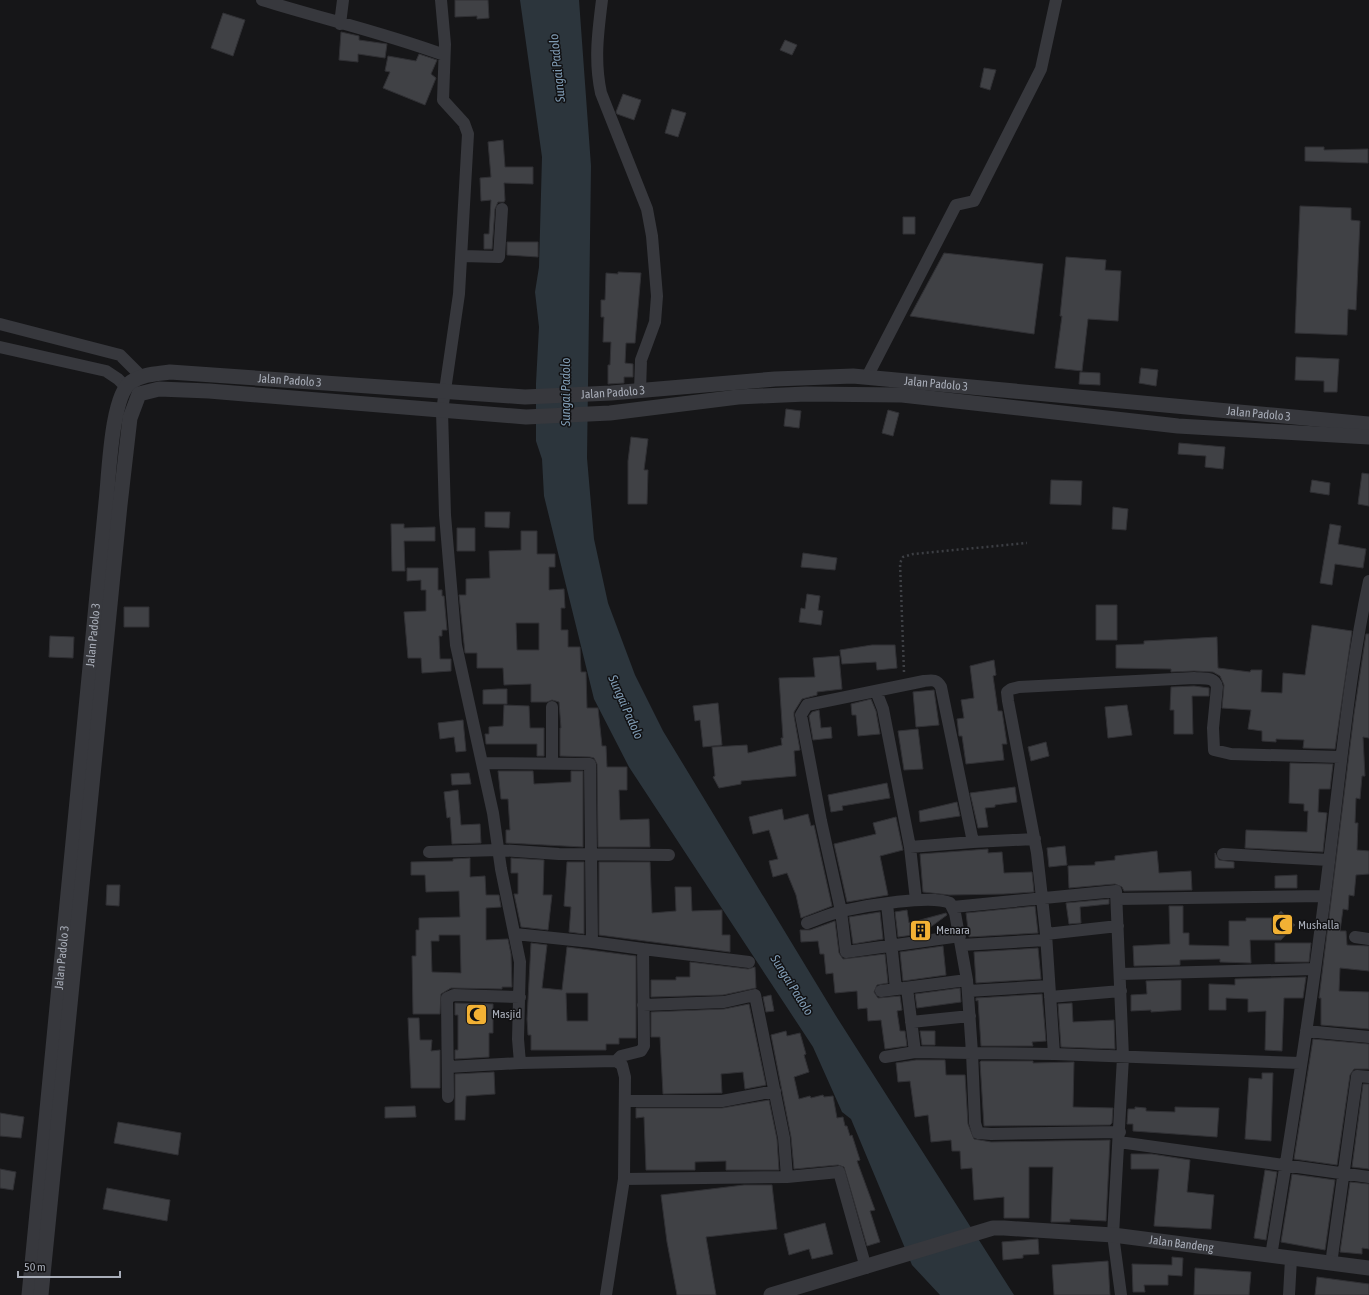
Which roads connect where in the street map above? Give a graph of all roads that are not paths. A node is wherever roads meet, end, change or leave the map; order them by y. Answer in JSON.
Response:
{"nodes":[{"id":1,"x":262,"y":0,"type":"edge"},
{"id":2,"x":343,"y":0,"type":"edge"},
{"id":3,"x":441,"y":0,"type":"edge"},
{"id":4,"x":602,"y":0,"type":"edge"},
{"id":5,"x":1056,"y":0,"type":"edge"},
{"id":6,"x":340,"y":24,"type":"junction"},
{"id":7,"x":444,"y":55,"type":"junction"},
{"id":8,"x":502,"y":209,"type":"dead end"},
{"id":9,"x":463,"y":256,"type":"junction"},
{"id":10,"x":0,"y":324,"type":"edge"},
{"id":11,"x":0,"y":347,"type":"edge"},
{"id":12,"x":210,"y":375,"type":"junction"},
{"id":13,"x":142,"y":377,"type":"junction"},
{"id":14,"x":867,"y":377,"type":"junction"},
{"id":15,"x":126,"y":387,"type":"junction"},
{"id":16,"x":209,"y":391,"type":"junction"},
{"id":17,"x":444,"y":391,"type":"junction"},
{"id":18,"x":640,"y":391,"type":"junction"},
{"id":19,"x":1099,"y":399,"type":"junction"},
{"id":20,"x":442,"y":411,"type":"junction"},
{"id":21,"x":1098,"y":417,"type":"junction"},
{"id":22,"x":1366,"y":430,"type":"edge"},
{"id":23,"x":113,"y":504,"type":"junction"},
{"id":24,"x":1369,"y":581,"type":"edge"},
{"id":25,"x":876,"y":691,"type":"junction"},
{"id":26,"x":552,"y":707,"type":"dead end"},
{"id":27,"x":1340,"y":757,"type":"junction"},
{"id":28,"x":482,"y":763,"type":"junction"},
{"id":29,"x":552,"y":764,"type":"junction"},
{"id":30,"x":1035,"y":839,"type":"junction"},
{"id":31,"x":973,"y":842,"type":"junction"},
{"id":32,"x":910,"y":847,"type":"junction"},
{"id":33,"x":499,"y":850,"type":"junction"},
{"id":34,"x":429,"y":852,"type":"dead end"},
{"id":35,"x":591,"y":854,"type":"junction"},
{"id":36,"x":1223,"y":854,"type":"dead end"},
{"id":37,"x":669,"y":855,"type":"dead end"},
{"id":38,"x":1329,"y":860,"type":"junction"},
{"id":39,"x":1324,"y":896,"type":"junction"},
{"id":40,"x":1042,"y":897,"type":"junction"},
{"id":41,"x":1117,"y":899,"type":"junction"},
{"id":42,"x":916,"y":900,"type":"junction"},
{"id":43,"x":887,"y":904,"type":"junction"},
{"id":44,"x":953,"y":907,"type":"junction"},
{"id":45,"x":841,"y":911,"type":"junction"},
{"id":46,"x":72,"y":913,"type":"junction"},
{"id":47,"x":807,"y":923,"type":"dead end"},
{"id":48,"x":1118,"y":926,"type":"junction"},
{"id":49,"x":515,"y":934,"type":"junction"},
{"id":50,"x":1046,"y":937,"type":"junction"},
{"id":51,"x":1355,"y":937,"type":"dead end"},
{"id":52,"x":1369,"y":939,"type":"edge"},
{"id":53,"x":960,"y":941,"type":"junction"},
{"id":54,"x":592,"y":942,"type":"junction"},
{"id":55,"x":891,"y":947,"type":"junction"},
{"id":56,"x":643,"y":950,"type":"junction"},
{"id":57,"x":749,"y":962,"type":"dead end"},
{"id":58,"x":1314,"y":969,"type":"junction"},
{"id":59,"x":1120,"y":974,"type":"junction"},
{"id":60,"x":967,"y":986,"type":"junction"},
{"id":61,"x":902,"y":988,"type":"junction"},
{"id":62,"x":881,"y":991,"type":"dead end"},
{"id":63,"x":1050,"y":991,"type":"junction"},
{"id":64,"x":1121,"y":991,"type":"junction"},
{"id":65,"x":520,"y":997,"type":"junction"},
{"id":66,"x":643,"y":1005,"type":"junction"},
{"id":67,"x":970,"y":1016,"type":"junction"},
{"id":68,"x":911,"y":1022,"type":"junction"},
{"id":69,"x":1306,"y":1031,"type":"junction"},
{"id":70,"x":1369,"y":1037,"type":"edge"},
{"id":71,"x":915,"y":1052,"type":"junction"},
{"id":72,"x":972,"y":1053,"type":"junction"},
{"id":73,"x":1054,"y":1054,"type":"junction"},
{"id":74,"x":885,"y":1057,"type":"dead end"},
{"id":75,"x":1123,"y":1057,"type":"junction"},
{"id":76,"x":616,"y":1061,"type":"junction"},
{"id":77,"x":520,"y":1063,"type":"junction"},
{"id":78,"x":1300,"y":1063,"type":"junction"},
{"id":79,"x":448,"y":1067,"type":"junction"},
{"id":80,"x":1369,"y":1077,"type":"edge"},
{"id":81,"x":775,"y":1091,"type":"junction"},
{"id":82,"x":448,"y":1096,"type":"dead end"},
{"id":83,"x":626,"y":1101,"type":"junction"},
{"id":84,"x":1120,"y":1137,"type":"junction"},
{"id":85,"x":1286,"y":1164,"type":"junction"},
{"id":86,"x":1342,"y":1174,"type":"junction"},
{"id":87,"x":787,"y":1177,"type":"junction"},
{"id":88,"x":1369,"y":1177,"type":"edge"},
{"id":89,"x":624,"y":1179,"type":"junction"},
{"id":90,"x":1113,"y":1235,"type":"junction"},
{"id":91,"x":1271,"y":1256,"type":"junction"},
{"id":92,"x":1291,"y":1258,"type":"junction"},
{"id":93,"x":1331,"y":1264,"type":"junction"},
{"id":94,"x":866,"y":1268,"type":"junction"},
{"id":95,"x":1369,"y":1268,"type":"edge"},
{"id":96,"x":29,"y":1295,"type":"edge"},
{"id":97,"x":41,"y":1295,"type":"edge"},
{"id":98,"x":606,"y":1295,"type":"edge"},
{"id":99,"x":771,"y":1295,"type":"edge"},
{"id":100,"x":1121,"y":1295,"type":"edge"},
{"id":101,"x":1288,"y":1295,"type":"edge"}],
"edges":[{"from":1,"to":6,"type":"street"},
{"from":2,"to":6,"type":"street"},
{"from":3,"to":7,"type":"street"},
{"from":4,"to":18,"type":"street"},
{"from":5,"to":14,"type":"street"},
{"from":6,"to":7,"type":"street"},
{"from":7,"to":9,"type":"street"},
{"from":8,"to":9,"type":"street"},
{"from":9,"to":17,"type":"street"},
{"from":10,"to":13,"type":"street"},
{"from":11,"to":15,"type":"street"},
{"from":12,"to":13,"type":"street","name":"Jalan Padolo 3"},
{"from":12,"to":16,"type":"street"},
{"from":12,"to":17,"type":"street","name":"Jalan Padolo 3"},
{"from":13,"to":15,"type":"street","name":"Jalan Padolo 3"},
{"from":14,"to":18,"type":"street","name":"Jalan Padolo 3"},
{"from":14,"to":19,"type":"street","name":"Jalan Padolo 3"},
{"from":15,"to":23,"type":"street","name":"Jalan Padolo 3"},
{"from":16,"to":20,"type":"street","name":"Jalan Padolo 3"},
{"from":16,"to":23,"type":"street","name":"Jalan Padolo 3"},
{"from":17,"to":18,"type":"street","name":"Jalan Padolo 3"},
{"from":17,"to":20,"type":"street"},
{"from":19,"to":21,"type":"street"},
{"from":19,"to":22,"type":"street","name":"Jalan Padolo 3"},
{"from":20,"to":21,"type":"street","name":"Jalan Padolo 3"},
{"from":20,"to":28,"type":"street"},
{"from":21,"to":22,"type":"street","name":"Jalan Padolo 3"},
{"from":23,"to":46,"type":"street","name":"Jalan Padolo 3"},
{"from":24,"to":27,"type":"street"},
{"from":25,"to":31,"type":"street"},
{"from":25,"to":32,"type":"street"},
{"from":25,"to":45,"type":"street"},
{"from":26,"to":29,"type":"street"},
{"from":27,"to":30,"type":"street"},
{"from":27,"to":38,"type":"street"},
{"from":28,"to":29,"type":"street"},
{"from":28,"to":33,"type":"street"},
{"from":29,"to":35,"type":"street"},
{"from":30,"to":31,"type":"street"},
{"from":30,"to":40,"type":"street"},
{"from":31,"to":32,"type":"street"},
{"from":32,"to":42,"type":"street"},
{"from":33,"to":34,"type":"street"},
{"from":33,"to":35,"type":"street"},
{"from":33,"to":49,"type":"street"},
{"from":35,"to":37,"type":"street"},
{"from":35,"to":54,"type":"street"},
{"from":36,"to":38,"type":"street"},
{"from":38,"to":39,"type":"street"},
{"from":39,"to":41,"type":"street"},
{"from":39,"to":58,"type":"street"},
{"from":40,"to":41,"type":"street"},
{"from":40,"to":44,"type":"street"},
{"from":40,"to":50,"type":"street"},
{"from":41,"to":48,"type":"street"},
{"from":42,"to":43,"type":"street"},
{"from":42,"to":44,"type":"street"},
{"from":43,"to":45,"type":"street"},
{"from":43,"to":55,"type":"street"},
{"from":44,"to":53,"type":"street"},
{"from":45,"to":47,"type":"street"},
{"from":45,"to":55,"type":"street"},
{"from":46,"to":96,"type":"street","name":"Jalan Padolo 3"},
{"from":46,"to":97,"type":"street","name":"Jalan Padolo 3"},
{"from":48,"to":50,"type":"street"},
{"from":48,"to":59,"type":"street"},
{"from":49,"to":54,"type":"street"},
{"from":49,"to":65,"type":"street"},
{"from":50,"to":53,"type":"street"},
{"from":50,"to":63,"type":"street"},
{"from":51,"to":52,"type":"street"},
{"from":53,"to":55,"type":"street"},
{"from":53,"to":60,"type":"street"},
{"from":54,"to":56,"type":"street"},
{"from":55,"to":61,"type":"street"},
{"from":56,"to":57,"type":"street"},
{"from":56,"to":66,"type":"street"},
{"from":58,"to":59,"type":"street"},
{"from":58,"to":69,"type":"street"},
{"from":59,"to":64,"type":"street"},
{"from":60,"to":61,"type":"street"},
{"from":60,"to":63,"type":"street"},
{"from":60,"to":67,"type":"street"},
{"from":61,"to":62,"type":"street"},
{"from":61,"to":68,"type":"street"},
{"from":63,"to":64,"type":"street"},
{"from":63,"to":73,"type":"street"},
{"from":64,"to":75,"type":"street"},
{"from":65,"to":77,"type":"street"},
{"from":65,"to":79,"type":"street"},
{"from":66,"to":76,"type":"street"},
{"from":66,"to":81,"type":"street"},
{"from":67,"to":68,"type":"street"},
{"from":67,"to":72,"type":"street"},
{"from":68,"to":71,"type":"street"},
{"from":69,"to":70,"type":"street"},
{"from":69,"to":78,"type":"street"},
{"from":71,"to":72,"type":"street"},
{"from":71,"to":74,"type":"street"},
{"from":72,"to":73,"type":"street"},
{"from":72,"to":84,"type":"street"},
{"from":73,"to":75,"type":"street"},
{"from":75,"to":78,"type":"street"},
{"from":75,"to":84,"type":"street"},
{"from":76,"to":77,"type":"street"},
{"from":76,"to":83,"type":"street"},
{"from":77,"to":79,"type":"street"},
{"from":78,"to":85,"type":"street"},
{"from":79,"to":82,"type":"street"},
{"from":80,"to":86,"type":"street"},
{"from":81,"to":83,"type":"street"},
{"from":81,"to":87,"type":"street"},
{"from":83,"to":89,"type":"street"},
{"from":84,"to":85,"type":"street"},
{"from":84,"to":90,"type":"street"},
{"from":85,"to":86,"type":"street"},
{"from":85,"to":91,"type":"street"},
{"from":86,"to":88,"type":"street"},
{"from":86,"to":93,"type":"street"},
{"from":87,"to":89,"type":"street"},
{"from":87,"to":94,"type":"street"},
{"from":89,"to":98,"type":"street"},
{"from":90,"to":91,"type":"street","name":"Jalan Bandeng"},
{"from":90,"to":94,"type":"street","name":"Jalan Bandeng"},
{"from":90,"to":100,"type":"street"},
{"from":91,"to":92,"type":"street","name":"Jalan Bandeng"},
{"from":92,"to":93,"type":"street","name":"Jalan Bandeng"},
{"from":92,"to":101,"type":"street"},
{"from":93,"to":95,"type":"street","name":"Jalan Bandeng"},
{"from":94,"to":99,"type":"street"}]}
